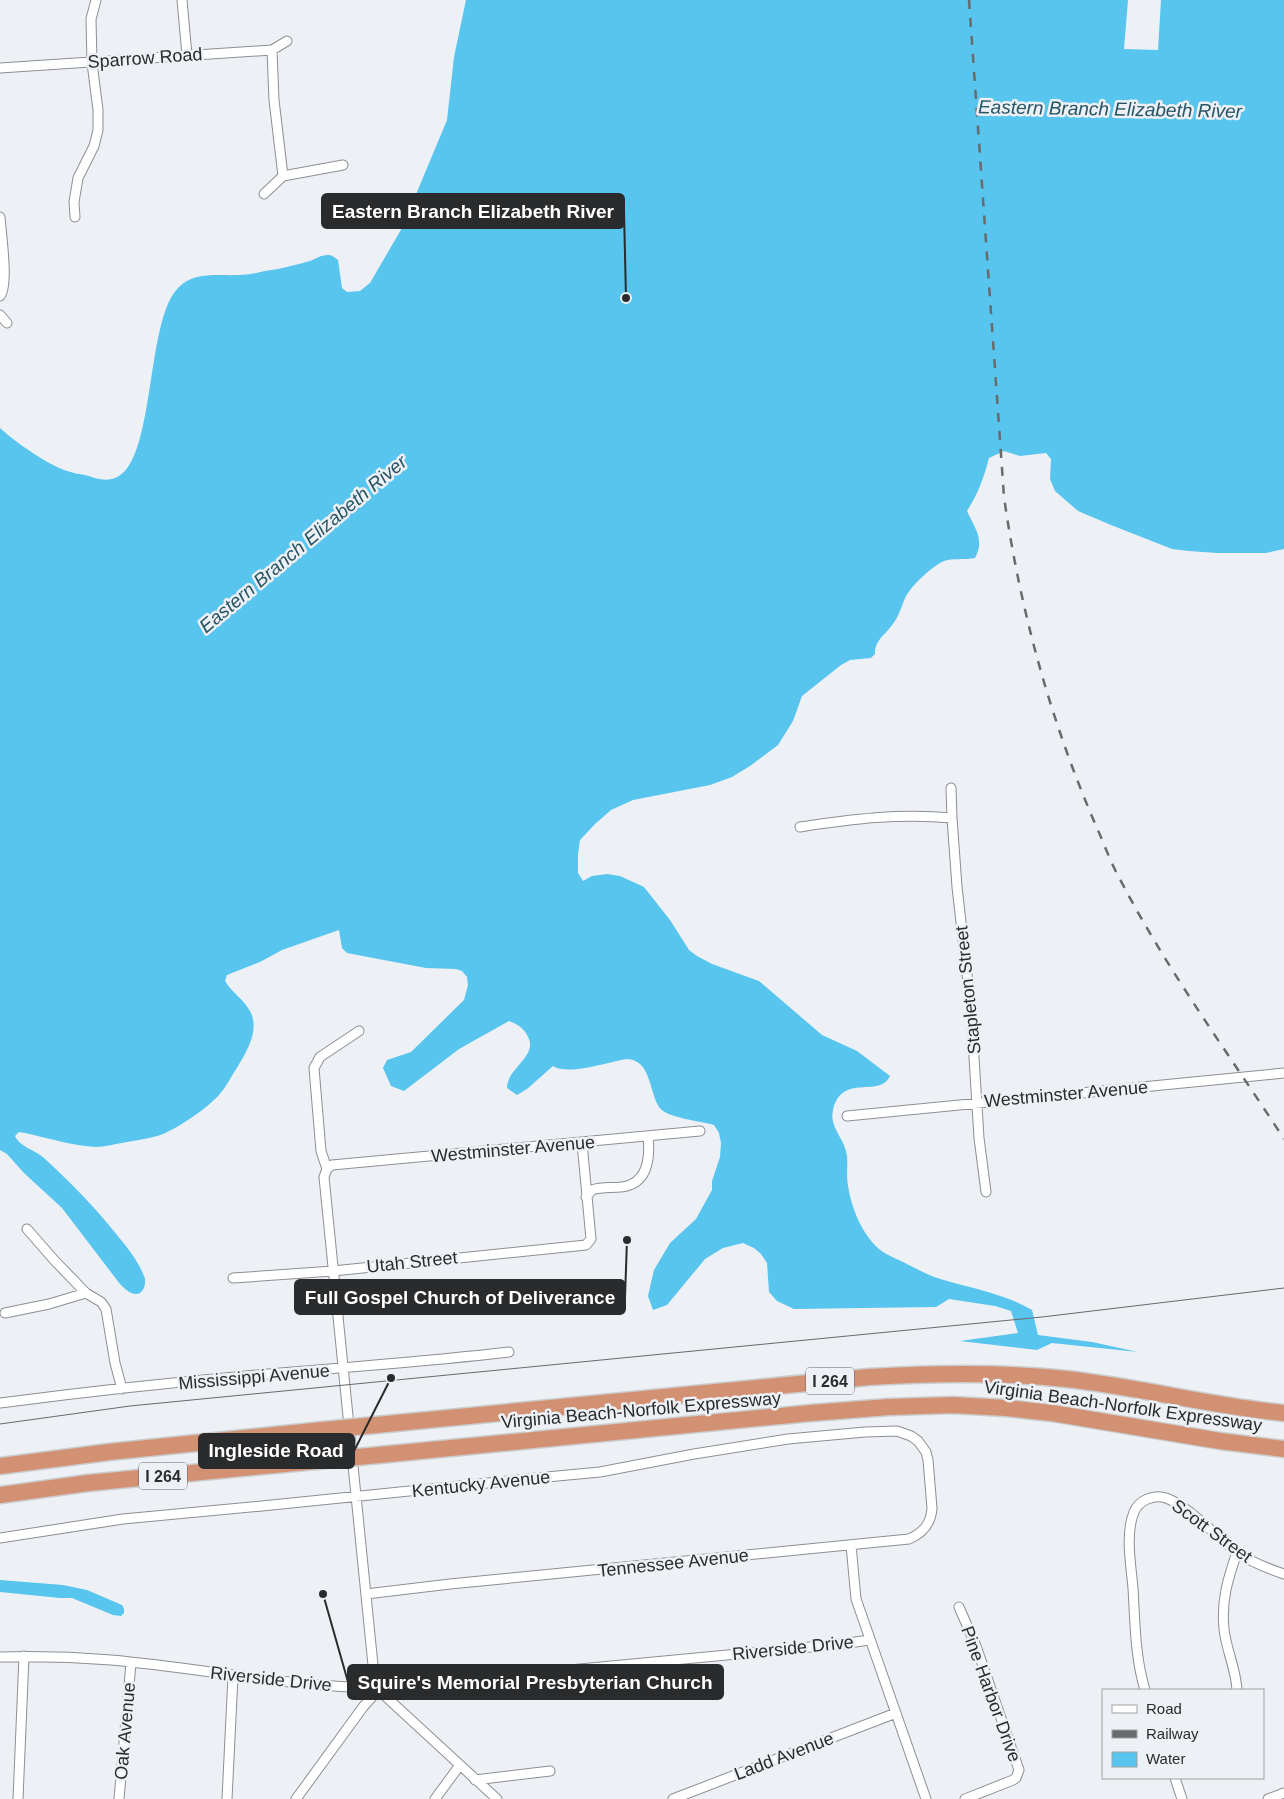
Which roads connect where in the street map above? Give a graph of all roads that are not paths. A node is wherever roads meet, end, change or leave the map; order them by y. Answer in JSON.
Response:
{"nodes":[{"id":1,"x":96,"y":0,"type":"edge"},
{"id":2,"x":182,"y":0,"type":"edge"},
{"id":3,"x":287,"y":40,"type":"dead end"},
{"id":4,"x":272,"y":50,"type":"junction"},
{"id":5,"x":187,"y":54,"type":"junction"},
{"id":6,"x":92,"y":63,"type":"junction"},
{"id":7,"x":0,"y":68,"type":"edge"},
{"id":8,"x":343,"y":166,"type":"dead end"},
{"id":9,"x":283,"y":176,"type":"junction"},
{"id":10,"x":264,"y":194,"type":"dead end"},
{"id":11,"x":0,"y":217,"type":"edge"},
{"id":12,"x":75,"y":217,"type":"dead end"},
{"id":13,"x":0,"y":296,"type":"edge"},
{"id":14,"x":0,"y":315,"type":"edge"},
{"id":15,"x":6,"y":323,"type":"dead end"},
{"id":16,"x":951,"y":788,"type":"dead end"},
{"id":17,"x":952,"y":818,"type":"junction"},
{"id":18,"x":800,"y":827,"type":"dead end"},
{"id":19,"x":359,"y":1031,"type":"dead end"},
{"id":20,"x":1284,"y":1073,"type":"edge"},
{"id":21,"x":978,"y":1102,"type":"junction"},
{"id":22,"x":847,"y":1116,"type":"dead end"},
{"id":23,"x":700,"y":1131,"type":"dead end"},
{"id":24,"x":648,"y":1136,"type":"junction"},
{"id":25,"x":582,"y":1143,"type":"junction"},
{"id":26,"x":327,"y":1169,"type":"junction"},
{"id":27,"x":986,"y":1192,"type":"dead end"},
{"id":28,"x":586,"y":1197,"type":"junction"},
{"id":29,"x":27,"y":1229,"type":"dead end"},
{"id":30,"x":333,"y":1271,"type":"junction"},
{"id":31,"x":233,"y":1278,"type":"dead end"},
{"id":32,"x":86,"y":1293,"type":"junction"},
{"id":33,"x":6,"y":1313,"type":"dead end"},
{"id":34,"x":509,"y":1352,"type":"dead end"},
{"id":35,"x":344,"y":1369,"type":"junction"},
{"id":36,"x":122,"y":1389,"type":"junction"},
{"id":37,"x":0,"y":1403,"type":"edge"},
{"id":38,"x":1284,"y":1413,"type":"edge"},
{"id":39,"x":1284,"y":1449,"type":"edge"},
{"id":40,"x":0,"y":1466,"type":"edge"},
{"id":41,"x":930,"y":1478,"type":"joint"},
{"id":42,"x":0,"y":1495,"type":"edge"},
{"id":43,"x":356,"y":1496,"type":"junction"},
{"id":44,"x":0,"y":1538,"type":"edge"},
{"id":45,"x":851,"y":1545,"type":"junction"},
{"id":46,"x":1237,"y":1552,"type":"junction"},
{"id":47,"x":1284,"y":1574,"type":"edge"},
{"id":48,"x":366,"y":1594,"type":"junction"},
{"id":49,"x":958,"y":1607,"type":"dead end"},
{"id":50,"x":869,"y":1640,"type":"junction"},
{"id":51,"x":24,"y":1656,"type":"junction"},
{"id":52,"x":0,"y":1657,"type":"edge"},
{"id":53,"x":131,"y":1663,"type":"junction"},
{"id":54,"x":233,"y":1676,"type":"junction"},
{"id":55,"x":380,"y":1688,"type":"junction"},
{"id":56,"x":1145,"y":1689,"type":"edge"},
{"id":57,"x":1237,"y":1689,"type":"edge"},
{"id":58,"x":896,"y":1713,"type":"junction"},
{"id":59,"x":460,"y":1765,"type":"junction"},
{"id":60,"x":550,"y":1771,"type":"dead end"},
{"id":61,"x":1175,"y":1779,"type":"edge"},
{"id":62,"x":475,"y":1780,"type":"junction"},
{"id":63,"x":1284,"y":1793,"type":"edge"},
{"id":64,"x":18,"y":1799,"type":"edge"},
{"id":65,"x":119,"y":1799,"type":"edge"},
{"id":66,"x":227,"y":1799,"type":"edge"},
{"id":67,"x":296,"y":1799,"type":"edge"},
{"id":68,"x":435,"y":1799,"type":"edge"},
{"id":69,"x":497,"y":1799,"type":"edge"},
{"id":70,"x":673,"y":1799,"type":"edge"},
{"id":71,"x":926,"y":1799,"type":"edge"},
{"id":72,"x":964,"y":1799,"type":"edge"},
{"id":73,"x":1182,"y":1799,"type":"edge"},
{"id":74,"x":1268,"y":1799,"type":"edge"}],
"edges":[{"from":1,"to":6,"type":"street"},
{"from":2,"to":5,"type":"street"},
{"from":3,"to":4,"type":"street"},
{"from":4,"to":5,"type":"street","name":"Sparrow Road"},
{"from":4,"to":9,"type":"street"},
{"from":5,"to":6,"type":"street","name":"Sparrow Road"},
{"from":6,"to":7,"type":"street","name":"Sparrow Road"},
{"from":6,"to":12,"type":"street"},
{"from":8,"to":9,"type":"street"},
{"from":9,"to":10,"type":"street"},
{"from":11,"to":13,"type":"street"},
{"from":14,"to":15,"type":"street"},
{"from":16,"to":17,"type":"street","name":"Stapleton Street"},
{"from":17,"to":18,"type":"street"},
{"from":17,"to":21,"type":"street","name":"Stapleton Street"},
{"from":19,"to":26,"type":"street"},
{"from":20,"to":21,"type":"street","name":"Westminster Avenue"},
{"from":21,"to":22,"type":"street","name":"Westminster Avenue"},
{"from":21,"to":27,"type":"street","name":"Stapleton Street"},
{"from":23,"to":24,"type":"street","name":"Westminster Avenue"},
{"from":24,"to":25,"type":"street","name":"Westminster Avenue"},
{"from":24,"to":28,"type":"street"},
{"from":25,"to":26,"type":"street","name":"Westminster Avenue"},
{"from":25,"to":28,"type":"street"},
{"from":26,"to":30,"type":"street"},
{"from":28,"to":30,"type":"street","name":"Utah Street"},
{"from":29,"to":32,"type":"street"},
{"from":30,"to":31,"type":"street","name":"Utah Street"},
{"from":30,"to":35,"type":"street"},
{"from":32,"to":33,"type":"street"},
{"from":32,"to":36,"type":"street"},
{"from":34,"to":35,"type":"street","name":"Mississippi Avenue"},
{"from":35,"to":36,"type":"street","name":"Mississippi Avenue"},
{"from":35,"to":43,"type":"street"},
{"from":36,"to":37,"type":"street","name":"Mississippi Avenue"},
{"from":38,"to":40,"type":"highway","name":"Virginia Beach-Norfolk Expressway","number":"I 264","bridge":true},
{"from":39,"to":42,"type":"highway","name":"Virginia Beach-Norfolk Expressway","number":"I 264","bridge":true},
{"from":41,"to":43,"type":"street","name":"Kentucky Avenue"},
{"from":41,"to":45,"type":"street","name":"Tennessee Avenue"},
{"from":43,"to":44,"type":"street","name":"Kentucky Avenue"},
{"from":43,"to":48,"type":"street"},
{"from":45,"to":48,"type":"street","name":"Tennessee Avenue"},
{"from":45,"to":50,"type":"street"},
{"from":46,"to":47,"type":"street","name":"Scott Street"},
{"from":46,"to":56,"type":"street","name":"Scott Street"},
{"from":46,"to":57,"type":"street"},
{"from":48,"to":55,"type":"street"},
{"from":49,"to":72,"type":"street","name":"Pine Harbor Drive"},
{"from":50,"to":55,"type":"street","name":"Riverside Drive"},
{"from":50,"to":58,"type":"street"},
{"from":51,"to":52,"type":"street","name":"Riverside Drive"},
{"from":51,"to":53,"type":"street","name":"Riverside Drive"},
{"from":51,"to":64,"type":"street"},
{"from":53,"to":54,"type":"street","name":"Riverside Drive"},
{"from":53,"to":65,"type":"street","name":"Oak Avenue"},
{"from":54,"to":55,"type":"street","name":"Riverside Drive"},
{"from":54,"to":66,"type":"street"},
{"from":55,"to":59,"type":"street"},
{"from":55,"to":67,"type":"street"},
{"from":58,"to":70,"type":"street","name":"Ladd Avenue"},
{"from":58,"to":71,"type":"street"},
{"from":59,"to":62,"type":"street"},
{"from":59,"to":68,"type":"street"},
{"from":60,"to":62,"type":"street"},
{"from":61,"to":73,"type":"street"},
{"from":62,"to":69,"type":"street"},
{"from":63,"to":74,"type":"street"}]}
